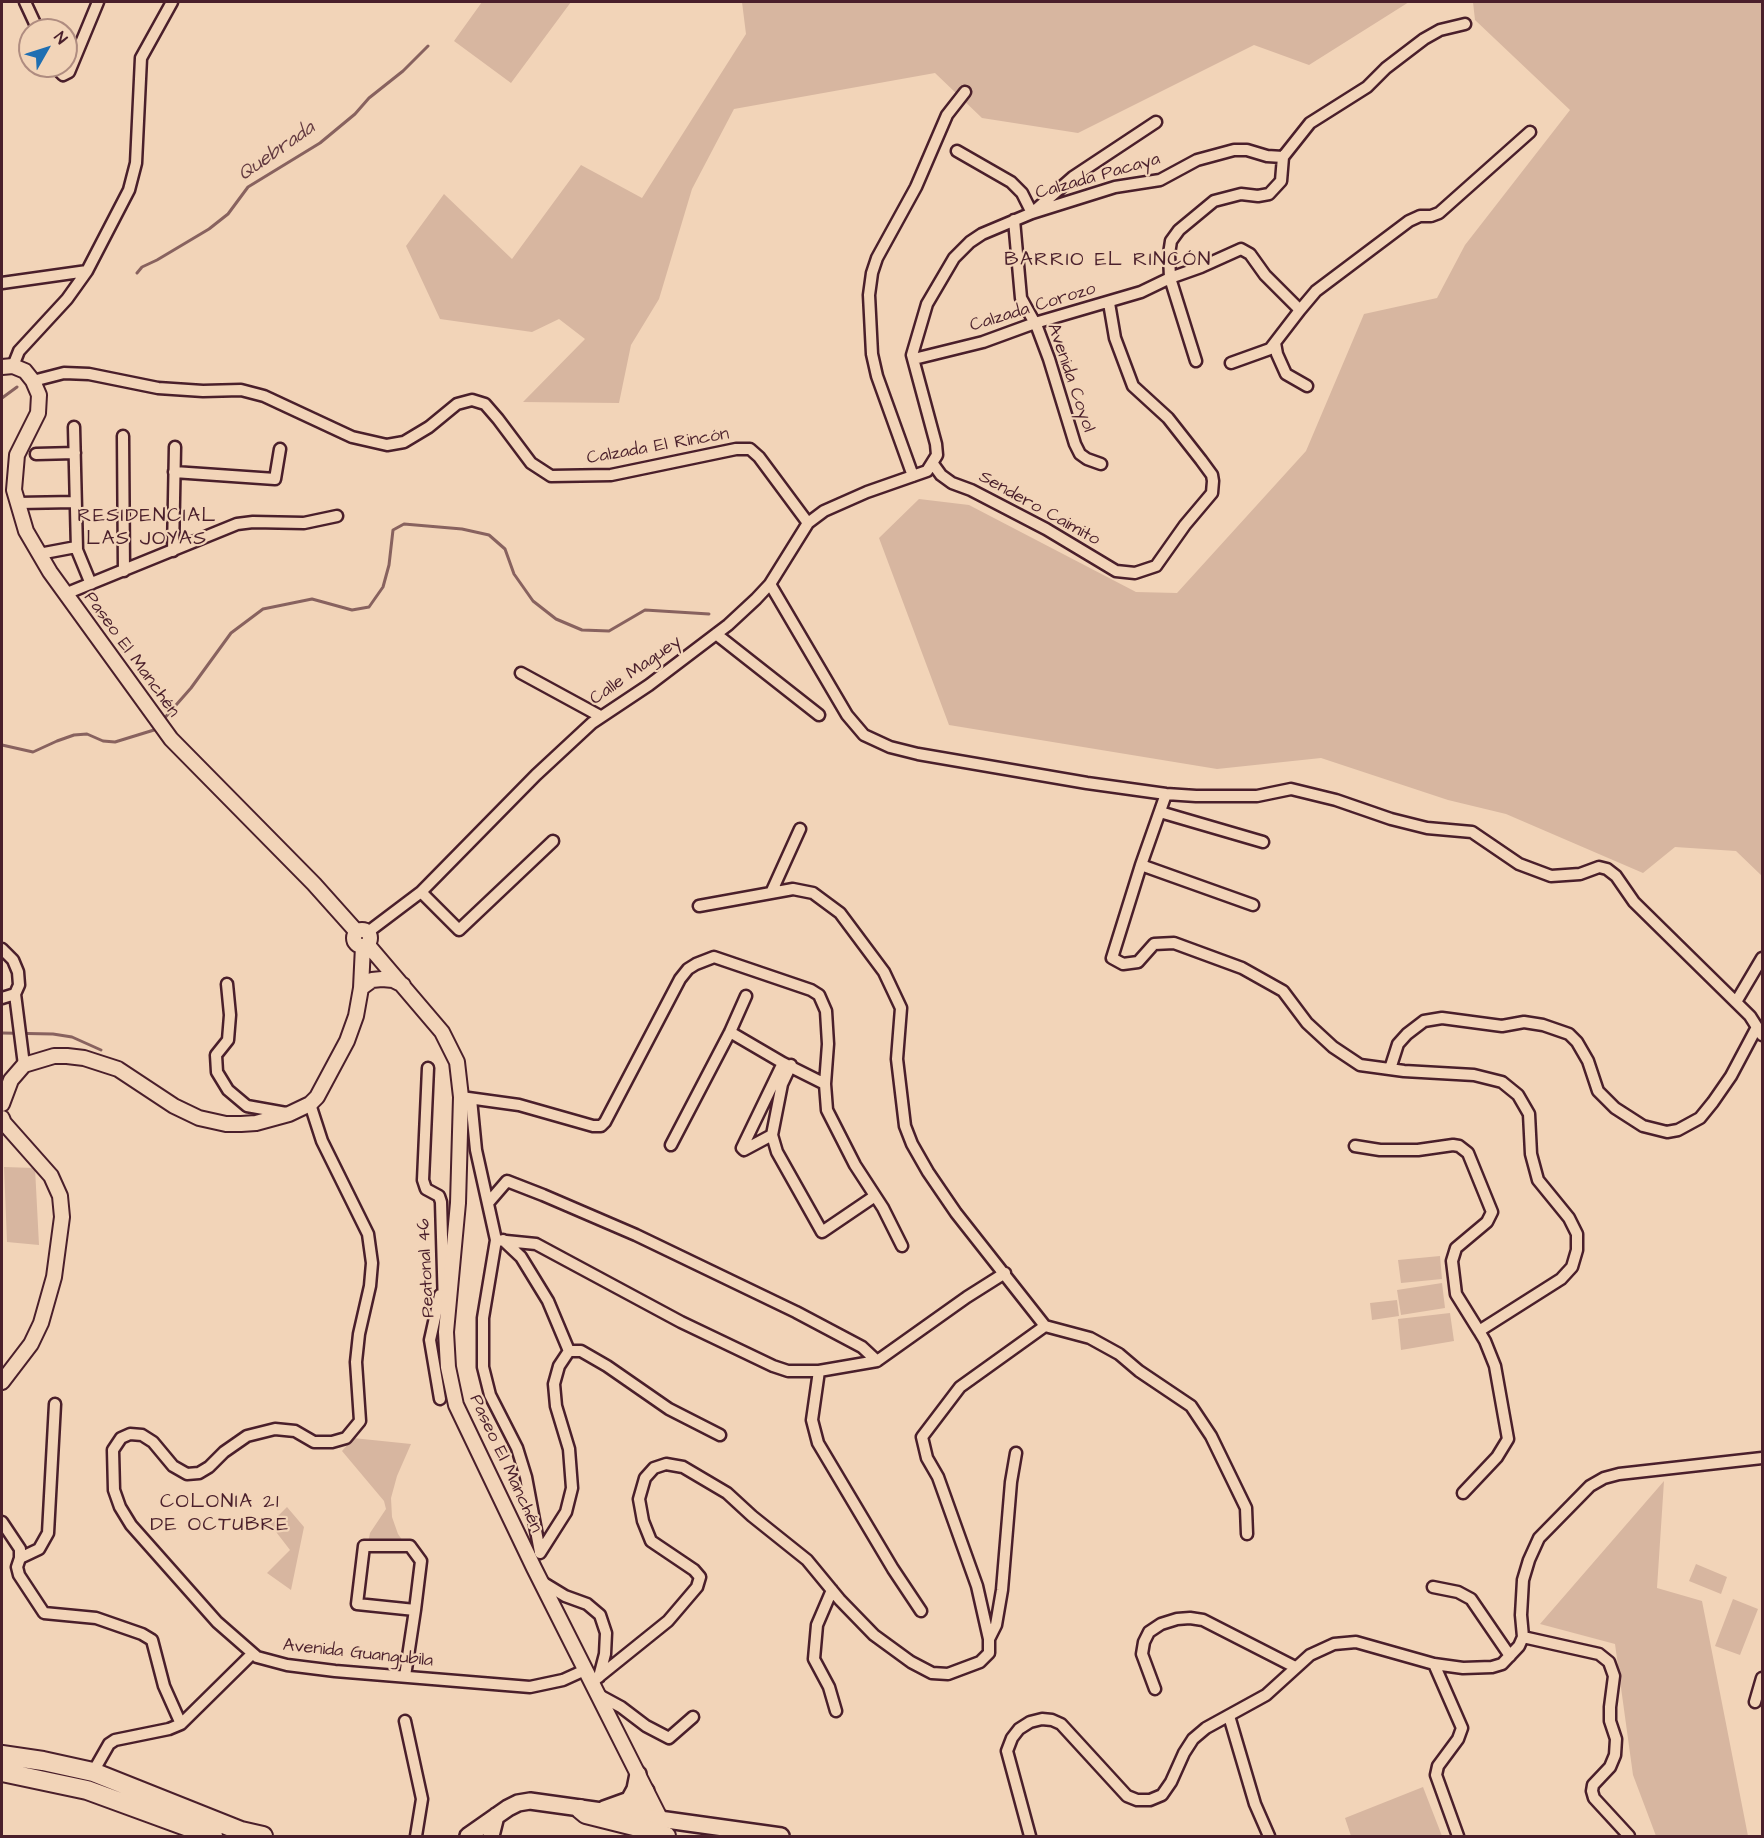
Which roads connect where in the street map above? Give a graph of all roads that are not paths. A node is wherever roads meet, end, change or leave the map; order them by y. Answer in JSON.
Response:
{"nodes":[{"id":1,"x":98,"y":2,"type":"edge"},
{"id":2,"x":172,"y":2,"type":"edge"},
{"id":3,"x":1465,"y":24,"type":"dead end"},
{"id":4,"x":78,"y":50,"type":"edge"},
{"id":5,"x":965,"y":92,"type":"dead end"},
{"id":6,"x":1156,"y":123,"type":"dead end"},
{"id":7,"x":1530,"y":132,"type":"dead end"},
{"id":8,"x":957,"y":151,"type":"dead end"},
{"id":9,"x":1283,"y":157,"type":"junction"},
{"id":10,"x":1032,"y":213,"type":"junction"},
{"id":11,"x":1014,"y":220,"type":"junction"},
{"id":12,"x":87,"y":271,"type":"junction"},
{"id":13,"x":1170,"y":278,"type":"junction"},
{"id":14,"x":2,"y":283,"type":"edge"},
{"id":15,"x":1109,"y":303,"type":"junction"},
{"id":16,"x":1300,"y":310,"type":"junction"},
{"id":17,"x":1035,"y":323,"type":"junction"},
{"id":18,"x":1275,"y":343,"type":"junction"},
{"id":19,"x":914,"y":359,"type":"junction"},
{"id":20,"x":1196,"y":361,"type":"dead end"},
{"id":21,"x":1231,"y":363,"type":"dead end"},
{"id":22,"x":7,"y":366,"type":"edge"},
{"id":23,"x":33,"y":381,"type":"junction"},
{"id":24,"x":1307,"y":386,"type":"dead end"},
{"id":25,"x":74,"y":427,"type":"dead end"},
{"id":26,"x":123,"y":436,"type":"dead end"},
{"id":27,"x":174,"y":447,"type":"dead end"},
{"id":28,"x":280,"y":449,"type":"dead end"},
{"id":29,"x":75,"y":453,"type":"junction"},
{"id":30,"x":26,"y":455,"type":"junction"},
{"id":31,"x":933,"y":464,"type":"junction"},
{"id":32,"x":1101,"y":464,"type":"dead end"},
{"id":33,"x":174,"y":472,"type":"junction"},
{"id":34,"x":913,"y":477,"type":"junction"},
{"id":35,"x":75,"y":502,"type":"junction"},
{"id":36,"x":18,"y":503,"type":"junction"},
{"id":37,"x":338,"y":516,"type":"dead end"},
{"id":38,"x":808,"y":523,"type":"junction"},
{"id":39,"x":76,"y":548,"type":"junction"},
{"id":40,"x":173,"y":551,"type":"junction"},
{"id":41,"x":39,"y":554,"type":"junction"},
{"id":42,"x":124,"y":571,"type":"junction"},
{"id":43,"x":91,"y":584,"type":"junction"},
{"id":44,"x":770,"y":584,"type":"junction"},
{"id":45,"x":65,"y":594,"type":"junction"},
{"id":46,"x":716,"y":634,"type":"junction"},
{"id":47,"x":521,"y":673,"type":"dead end"},
{"id":48,"x":819,"y":715,"type":"dead end"},
{"id":49,"x":600,"y":716,"type":"junction"},
{"id":50,"x":1166,"y":794,"type":"junction"},
{"id":51,"x":1160,"y":813,"type":"junction"},
{"id":52,"x":800,"y":830,"type":"dead end"},
{"id":53,"x":553,"y":841,"type":"dead end"},
{"id":54,"x":1263,"y":842,"type":"dead end"},
{"id":55,"x":1141,"y":865,"type":"junction"},
{"id":56,"x":422,"y":892,"type":"junction"},
{"id":57,"x":771,"y":893,"type":"junction"},
{"id":58,"x":699,"y":906,"type":"dead end"},
{"id":59,"x":1253,"y":906,"type":"dead end"},
{"id":60,"x":364,"y":938,"type":"junction"},
{"id":61,"x":2,"y":949,"type":"edge"},
{"id":62,"x":1762,"y":958,"type":"edge"},
{"id":63,"x":227,"y":984,"type":"dead end"},
{"id":64,"x":404,"y":985,"type":"junction"},
{"id":65,"x":361,"y":988,"type":"junction"},
{"id":66,"x":15,"y":994,"type":"junction"},
{"id":67,"x":746,"y":996,"type":"dead end"},
{"id":68,"x":2,"y":998,"type":"edge"},
{"id":69,"x":1736,"y":1002,"type":"junction"},
{"id":70,"x":1760,"y":1031,"type":"edge"},
{"id":71,"x":730,"y":1032,"type":"junction"},
{"id":72,"x":787,"y":1064,"type":"junction"},
{"id":73,"x":24,"y":1065,"type":"junction"},
{"id":74,"x":428,"y":1068,"type":"dead end"},
{"id":75,"x":1390,"y":1069,"type":"junction"},
{"id":76,"x":825,"y":1083,"type":"junction"},
{"id":77,"x":466,"y":1098,"type":"junction"},
{"id":78,"x":2,"y":1104,"type":"edge"},
{"id":79,"x":310,"y":1104,"type":"junction"},
{"id":80,"x":289,"y":1114,"type":"junction"},
{"id":81,"x":2,"y":1118,"type":"edge"},
{"id":82,"x":772,"y":1135,"type":"junction"},
{"id":83,"x":671,"y":1145,"type":"dead end"},
{"id":84,"x":1355,"y":1146,"type":"dead end"},
{"id":85,"x":875,"y":1196,"type":"junction"},
{"id":86,"x":488,"y":1203,"type":"junction"},
{"id":87,"x":499,"y":1240,"type":"junction"},
{"id":88,"x":902,"y":1246,"type":"dead end"},
{"id":89,"x":1005,"y":1273,"type":"junction"},
{"id":90,"x":442,"y":1286,"type":"junction"},
{"id":91,"x":1045,"y":1326,"type":"junction"},
{"id":92,"x":1479,"y":1331,"type":"junction"},
{"id":93,"x":446,"y":1332,"type":"junction"},
{"id":94,"x":569,"y":1351,"type":"junction"},
{"id":95,"x":877,"y":1361,"type":"junction"},
{"id":96,"x":819,"y":1371,"type":"junction"},
{"id":97,"x":2,"y":1383,"type":"edge"},
{"id":98,"x":440,"y":1399,"type":"dead end"},
{"id":99,"x":55,"y":1404,"type":"dead end"},
{"id":100,"x":720,"y":1435,"type":"dead end"},
{"id":101,"x":1016,"y":1453,"type":"dead end"},
{"id":102,"x":1762,"y":1458,"type":"edge"},
{"id":103,"x":1463,"y":1493,"type":"dead end"},
{"id":104,"x":2,"y":1522,"type":"edge"},
{"id":105,"x":1247,"y":1533,"type":"dead end"},
{"id":106,"x":540,"y":1552,"type":"junction"},
{"id":107,"x":20,"y":1558,"type":"junction"},
{"id":108,"x":536,"y":1574,"type":"junction"},
{"id":109,"x":1433,"y":1587,"type":"dead end"},
{"id":110,"x":832,"y":1590,"type":"junction"},
{"id":111,"x":415,"y":1610,"type":"junction"},
{"id":112,"x":921,"y":1611,"type":"dead end"},
{"id":113,"x":1523,"y":1637,"type":"junction"},
{"id":114,"x":989,"y":1639,"type":"junction"},
{"id":115,"x":252,"y":1654,"type":"junction"},
{"id":116,"x":1510,"y":1656,"type":"junction"},
{"id":117,"x":1434,"y":1664,"type":"junction"},
{"id":118,"x":1295,"y":1667,"type":"junction"},
{"id":119,"x":405,"y":1676,"type":"junction"},
{"id":120,"x":1762,"y":1678,"type":"edge"},
{"id":121,"x":593,"y":1681,"type":"junction"},
{"id":122,"x":1155,"y":1689,"type":"dead end"},
{"id":123,"x":1755,"y":1702,"type":"dead end"},
{"id":124,"x":836,"y":1711,"type":"dead end"},
{"id":125,"x":1229,"y":1716,"type":"junction"},
{"id":126,"x":693,"y":1717,"type":"dead end"},
{"id":127,"x":405,"y":1721,"type":"dead end"},
{"id":128,"x":181,"y":1724,"type":"junction"},
{"id":129,"x":2,"y":1755,"type":"edge"},
{"id":130,"x":2,"y":1762,"type":"edge"},
{"id":131,"x":2,"y":1772,"type":"edge"},
{"id":132,"x":93,"y":1772,"type":"junction"},
{"id":133,"x":638,"y":1774,"type":"junction"},
{"id":134,"x":2,"y":1781,"type":"edge"},
{"id":135,"x":646,"y":1791,"type":"junction"},
{"id":136,"x":589,"y":1810,"type":"junction"},
{"id":137,"x":628,"y":1815,"type":"junction"},
{"id":138,"x":496,"y":1816,"type":"junction"},
{"id":139,"x":660,"y":1818,"type":"junction"},
{"id":140,"x":241,"y":1831,"type":"junction"},
{"id":141,"x":198,"y":1836,"type":"edge"},
{"id":142,"x":213,"y":1836,"type":"edge"},
{"id":143,"x":263,"y":1836,"type":"edge"},
{"id":144,"x":416,"y":1836,"type":"edge"},
{"id":145,"x":468,"y":1836,"type":"edge"},
{"id":146,"x":491,"y":1836,"type":"edge"},
{"id":147,"x":666,"y":1836,"type":"edge"},
{"id":148,"x":673,"y":1836,"type":"edge"},
{"id":149,"x":781,"y":1836,"type":"edge"},
{"id":150,"x":1030,"y":1836,"type":"edge"},
{"id":151,"x":1269,"y":1836,"type":"edge"},
{"id":152,"x":1458,"y":1836,"type":"edge"},
{"id":153,"x":1629,"y":1836,"type":"edge"}],
"edges":[{"from":1,"to":4,"type":"street"},
{"from":2,"to":12,"type":"street"},
{"from":3,"to":9,"type":"street"},
{"from":5,"to":34,"type":"street"},
{"from":6,"to":10,"type":"street"},
{"from":7,"to":16,"type":"street"},
{"from":8,"to":10,"type":"street"},
{"from":9,"to":10,"type":"street","name":"Calzada Pacaya"},
{"from":9,"to":13,"type":"street"},
{"from":10,"to":11,"type":"street","name":"Calzada Pacaya"},
{"from":11,"to":17,"type":"street","name":"Avenida Coyol"},
{"from":11,"to":19,"type":"street","name":"Calzada Pacaya"},
{"from":12,"to":14,"type":"street"},
{"from":12,"to":22,"type":"street"},
{"from":13,"to":15,"type":"street","name":"Calzada Corozo"},
{"from":13,"to":16,"type":"street","name":"Calzada Corozo"},
{"from":13,"to":20,"type":"street"},
{"from":15,"to":17,"type":"street","name":"Calzada Corozo"},
{"from":15,"to":31,"type":"street","name":"Sendero Caimito"},
{"from":16,"to":18,"type":"street"},
{"from":17,"to":19,"type":"street","name":"Calzada Corozo"},
{"from":17,"to":32,"type":"street","name":"Avenida Coyol"},
{"from":18,"to":21,"type":"street"},
{"from":18,"to":24,"type":"street"},
{"from":19,"to":31,"type":"street","name":"Calzada Pacaya"},
{"from":22,"to":23,"type":"street"},
{"from":23,"to":30,"type":"street","name":"Paseo El Manchén"},
{"from":23,"to":38,"type":"street","name":"Calzada El Rincón"},
{"from":25,"to":29,"type":"street"},
{"from":26,"to":42,"type":"street"},
{"from":27,"to":33,"type":"street"},
{"from":28,"to":33,"type":"street"},
{"from":29,"to":30,"type":"street"},
{"from":29,"to":35,"type":"street"},
{"from":30,"to":36,"type":"street","name":"Paseo El Manchén"},
{"from":31,"to":34,"type":"street","name":"Calle Maguey"},
{"from":33,"to":40,"type":"street"},
{"from":34,"to":38,"type":"street","name":"Calle Maguey"},
{"from":35,"to":36,"type":"street"},
{"from":35,"to":39,"type":"street"},
{"from":36,"to":41,"type":"street","name":"Paseo El Manchén"},
{"from":37,"to":40,"type":"street"},
{"from":38,"to":44,"type":"street","name":"Calle Maguey"},
{"from":39,"to":41,"type":"street"},
{"from":39,"to":43,"type":"street"},
{"from":40,"to":42,"type":"street"},
{"from":41,"to":45,"type":"street","name":"Paseo El Manchén"},
{"from":42,"to":43,"type":"street"},
{"from":43,"to":45,"type":"street"},
{"from":44,"to":46,"type":"street","name":"Calle Maguey"},
{"from":44,"to":50,"type":"street"},
{"from":45,"to":60,"type":"street","name":"Paseo El Manchén"},
{"from":46,"to":48,"type":"street"},
{"from":46,"to":49,"type":"street","name":"Calle Maguey"},
{"from":47,"to":49,"type":"street"},
{"from":49,"to":56,"type":"street","name":"Calle Maguey"},
{"from":50,"to":51,"type":"street"},
{"from":50,"to":69,"type":"street"},
{"from":51,"to":54,"type":"street"},
{"from":51,"to":55,"type":"street"},
{"from":52,"to":57,"type":"street"},
{"from":53,"to":56,"type":"street"},
{"from":55,"to":59,"type":"street"},
{"from":55,"to":75,"type":"street"},
{"from":56,"to":60,"type":"street","name":"Calle Maguey"},
{"from":57,"to":58,"type":"street"},
{"from":57,"to":89,"type":"street"},
{"from":60,"to":64,"type":"street","name":"Paseo El Manchén"},
{"from":60,"to":65,"type":"street"},
{"from":61,"to":66,"type":"street"},
{"from":62,"to":69,"type":"street"},
{"from":63,"to":80,"type":"street"},
{"from":64,"to":65,"type":"street"},
{"from":64,"to":77,"type":"street","name":"Paseo El Manchén"},
{"from":65,"to":79,"type":"street"},
{"from":66,"to":68,"type":"street"},
{"from":66,"to":73,"type":"street"},
{"from":67,"to":71,"type":"street"},
{"from":69,"to":70,"type":"street"},
{"from":70,"to":75,"type":"street"},
{"from":71,"to":72,"type":"street"},
{"from":71,"to":83,"type":"street"},
{"from":72,"to":76,"type":"street"},
{"from":72,"to":82,"type":"street"},
{"from":72,"to":82,"type":"street"},
{"from":73,"to":78,"type":"street"},
{"from":73,"to":80,"type":"street"},
{"from":74,"to":90,"type":"street","name":"Peatonal 46"},
{"from":75,"to":92,"type":"street"},
{"from":76,"to":77,"type":"street"},
{"from":76,"to":85,"type":"street"},
{"from":77,"to":86,"type":"street"},
{"from":77,"to":93,"type":"street","name":"Paseo El Manchén"},
{"from":79,"to":80,"type":"street"},
{"from":79,"to":115,"type":"street","name":"Avenida Guangubila"},
{"from":81,"to":97,"type":"street"},
{"from":82,"to":85,"type":"street"},
{"from":84,"to":92,"type":"street"},
{"from":85,"to":88,"type":"street"},
{"from":86,"to":87,"type":"street"},
{"from":86,"to":95,"type":"street"},
{"from":87,"to":94,"type":"street"},
{"from":87,"to":96,"type":"street"},
{"from":87,"to":106,"type":"street"},
{"from":89,"to":91,"type":"street"},
{"from":89,"to":95,"type":"street"},
{"from":90,"to":93,"type":"street","name":"Peatonal 46"},
{"from":90,"to":98,"type":"street"},
{"from":91,"to":105,"type":"street"},
{"from":91,"to":114,"type":"street"},
{"from":92,"to":103,"type":"street"},
{"from":93,"to":108,"type":"street","name":"Paseo El Manchén"},
{"from":94,"to":100,"type":"street"},
{"from":94,"to":106,"type":"street"},
{"from":95,"to":96,"type":"street"},
{"from":96,"to":112,"type":"street"},
{"from":99,"to":107,"type":"street"},
{"from":101,"to":114,"type":"street"},
{"from":102,"to":113,"type":"street"},
{"from":104,"to":107,"type":"street"},
{"from":106,"to":108,"type":"street"},
{"from":107,"to":128,"type":"street"},
{"from":108,"to":121,"type":"street","name":"Paseo El Manchén"},
{"from":108,"to":121,"type":"street"},
{"from":109,"to":116,"type":"street"},
{"from":110,"to":114,"type":"street"},
{"from":110,"to":121,"type":"street","name":"Avenida Guangubila"},
{"from":110,"to":124,"type":"street"},
{"from":111,"to":111,"type":"street"},
{"from":111,"to":119,"type":"street"},
{"from":113,"to":116,"type":"street"},
{"from":113,"to":153,"type":"street"},
{"from":115,"to":119,"type":"street","name":"Avenida Guangubila"},
{"from":115,"to":128,"type":"street"},
{"from":116,"to":117,"type":"street"},
{"from":117,"to":118,"type":"street"},
{"from":117,"to":152,"type":"street"},
{"from":118,"to":122,"type":"street"},
{"from":118,"to":125,"type":"street"},
{"from":119,"to":121,"type":"street","name":"Avenida Guangubila"},
{"from":120,"to":123,"type":"street"},
{"from":121,"to":126,"type":"street"},
{"from":121,"to":133,"type":"street","name":"Paseo El Manchén"},
{"from":125,"to":150,"type":"street"},
{"from":125,"to":151,"type":"street"},
{"from":127,"to":144,"type":"street"},
{"from":128,"to":132,"type":"street"},
{"from":129,"to":132,"type":"highway"},
{"from":130,"to":140,"type":"highway"},
{"from":131,"to":142,"type":"highway"},
{"from":132,"to":140,"type":"highway"},
{"from":133,"to":135,"type":"street","name":"Paseo El Manchén"},
{"from":133,"to":136,"type":"main road"},
{"from":134,"to":141,"type":"highway"},
{"from":135,"to":137,"type":"main road"},
{"from":135,"to":139,"type":"street","name":"Paseo El Manchén"},
{"from":136,"to":137,"type":"main road"},
{"from":136,"to":138,"type":"main road"},
{"from":136,"to":147,"type":"highway"},
{"from":137,"to":139,"type":"main road"},
{"from":138,"to":145,"type":"main road"},
{"from":138,"to":146,"type":"main road"},
{"from":139,"to":148,"type":"highway"},
{"from":139,"to":149,"type":"main road"},
{"from":140,"to":143,"type":"highway"}]}
